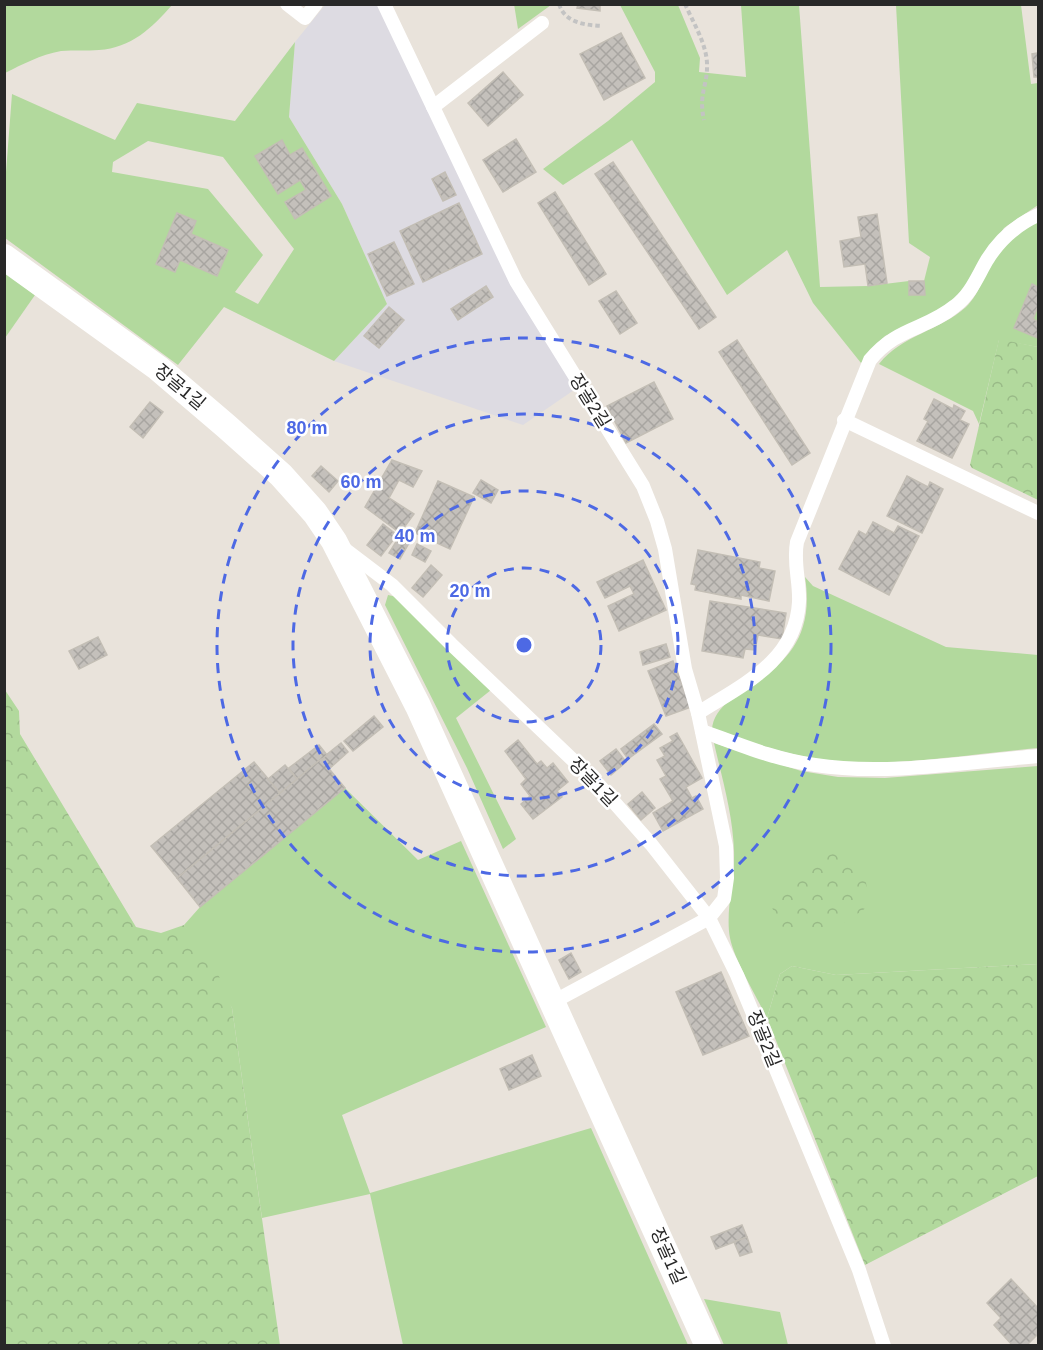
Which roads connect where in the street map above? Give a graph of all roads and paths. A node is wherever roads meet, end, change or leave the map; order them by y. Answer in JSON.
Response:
{"nodes":[{"id":1,"x":287,"y":4,"type":"edge"},
{"id":2,"x":316,"y":4,"type":"edge"},
{"id":3,"x":384,"y":4,"type":"edge"},
{"id":4,"x":559,"y":4,"type":"edge"},
{"id":5,"x":685,"y":4,"type":"edge"},
{"id":6,"x":542,"y":23,"type":"dead end"},
{"id":7,"x":602,"y":27,"type":"dead end"},
{"id":8,"x":433,"y":107,"type":"junction"},
{"id":9,"x":704,"y":120,"type":"dead end"},
{"id":10,"x":1038,"y":214,"type":"edge"},
{"id":11,"x":4,"y":257,"type":"edge"},
{"id":12,"x":844,"y":420,"type":"junction"},
{"id":13,"x":1038,"y":513,"type":"edge"},
{"id":14,"x":333,"y":541,"type":"junction"},
{"id":15,"x":698,"y":713,"type":"junction"},
{"id":16,"x":702,"y":731,"type":"junction"},
{"id":17,"x":1038,"y":756,"type":"edge"},
{"id":18,"x":709,"y":918,"type":"junction"},
{"id":19,"x":553,"y":1002,"type":"junction"},
{"id":20,"x":708,"y":1346,"type":"edge"},
{"id":21,"x":884,"y":1346,"type":"edge"}],
"edges":[{"from":1,"to":2,"type":"lane"},
{"from":3,"to":8,"type":"lane","name":"장골2길"},
{"from":4,"to":7,"type":"path"},
{"from":5,"to":9,"type":"path"},
{"from":6,"to":8,"type":"lane"},
{"from":8,"to":15,"type":"lane","name":"장골2길"},
{"from":10,"to":12,"type":"lane"},
{"from":11,"to":14,"type":"street","name":"장골1길"},
{"from":12,"to":13,"type":"lane"},
{"from":12,"to":15,"type":"lane"},
{"from":14,"to":18,"type":"lane","name":"장골1길"},
{"from":14,"to":19,"type":"street","name":"장골1길"},
{"from":15,"to":16,"type":"lane","name":"장골2길"},
{"from":16,"to":17,"type":"lane"},
{"from":16,"to":18,"type":"lane","name":"장골2길"},
{"from":18,"to":19,"type":"lane"},
{"from":18,"to":21,"type":"lane","name":"장골2길"},
{"from":19,"to":20,"type":"street","name":"장골1길"}]}
